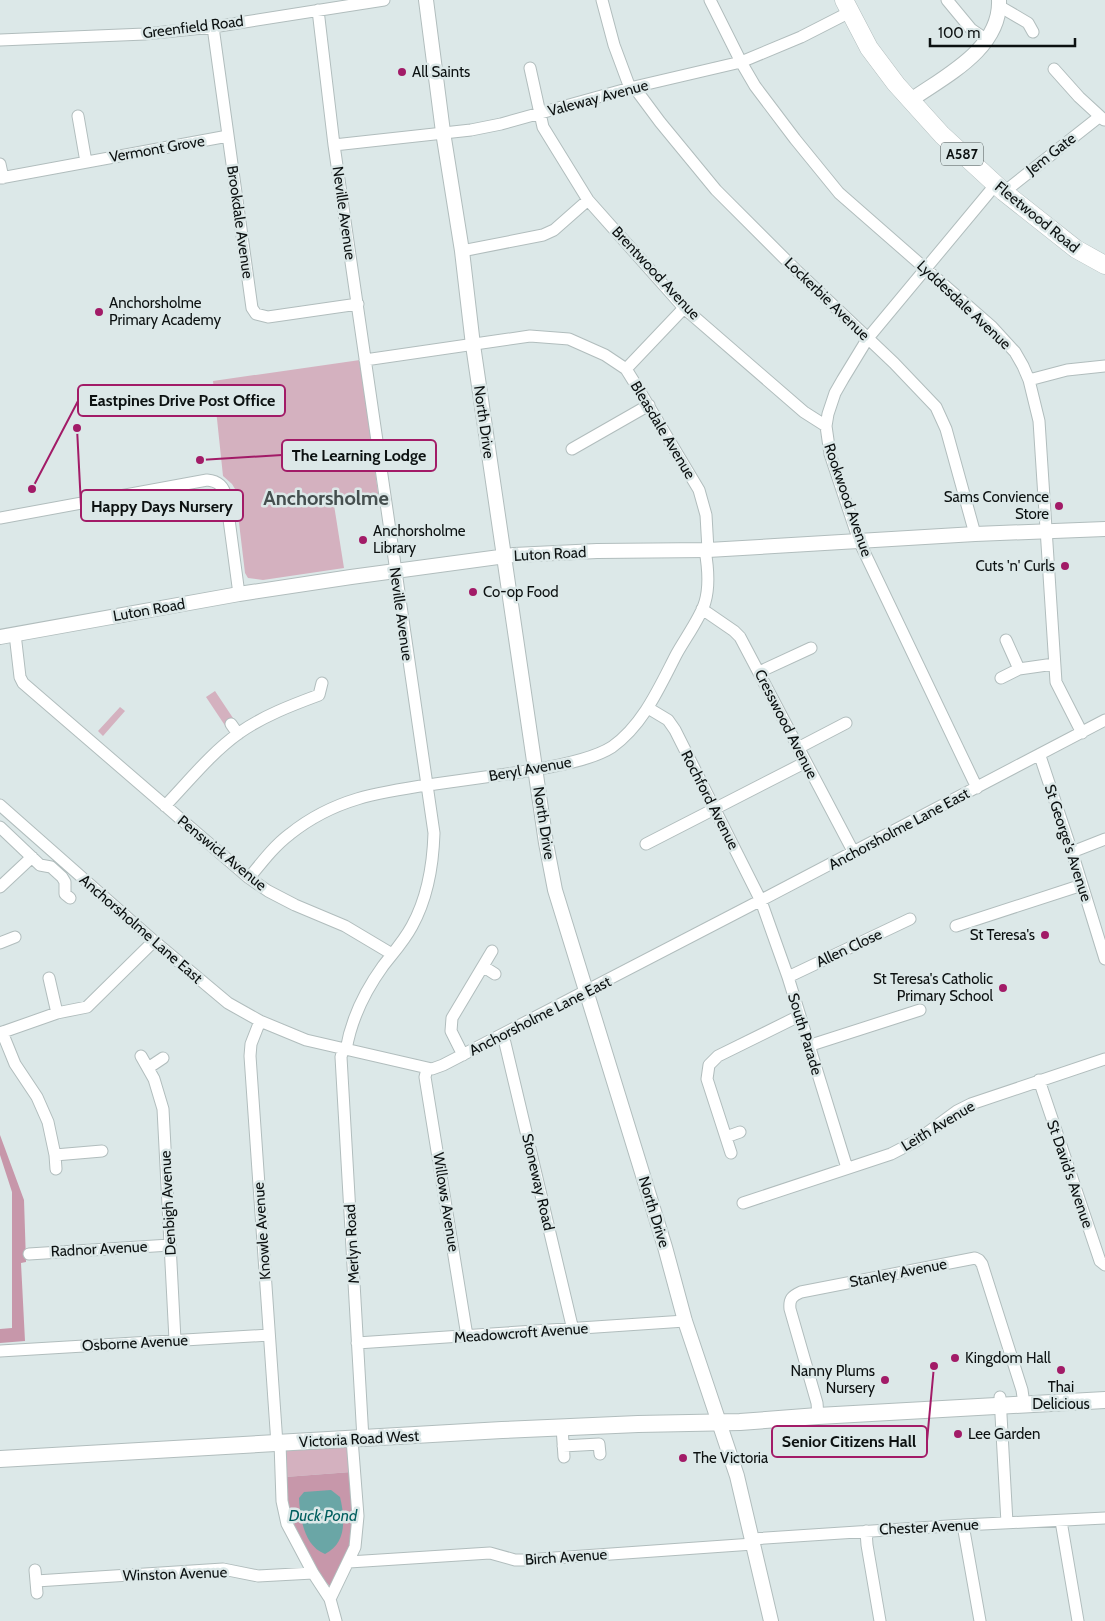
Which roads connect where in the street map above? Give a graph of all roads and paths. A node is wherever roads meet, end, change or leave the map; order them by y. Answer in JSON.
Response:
{"nodes":[{"id":1,"x":384,"y":0,"type":"edge"},
{"id":2,"x":426,"y":0,"type":"edge"},
{"id":3,"x":602,"y":0,"type":"edge"},
{"id":4,"x":710,"y":0,"type":"edge"},
{"id":5,"x":947,"y":0,"type":"edge"},
{"id":6,"x":999,"y":3,"type":"edge"},
{"id":7,"x":847,"y":6,"type":"edge"},
{"id":8,"x":318,"y":10,"type":"junction"},
{"id":9,"x":213,"y":27,"type":"junction"},
{"id":10,"x":1033,"y":32,"type":"dead end"},
{"id":11,"x":0,"y":40,"type":"edge"},
{"id":12,"x":987,"y":40,"type":"junction"},
{"id":13,"x":742,"y":62,"type":"junction"},
{"id":14,"x":530,"y":68,"type":"dead end"},
{"id":15,"x":1054,"y":69,"type":"dead end"},
{"id":16,"x":632,"y":88,"type":"junction"},
{"id":17,"x":911,"y":100,"type":"junction"},
{"id":18,"x":540,"y":114,"type":"junction"},
{"id":19,"x":78,"y":116,"type":"dead end"},
{"id":20,"x":1102,"y":119,"type":"edge"},
{"id":21,"x":444,"y":132,"type":"junction"},
{"id":22,"x":228,"y":136,"type":"junction"},
{"id":23,"x":334,"y":145,"type":"junction"},
{"id":24,"x":86,"y":162,"type":"junction"},
{"id":25,"x":0,"y":164,"type":"edge"},
{"id":26,"x":1,"y":178,"type":"edge"},
{"id":27,"x":1000,"y":188,"type":"junction"},
{"id":28,"x":588,"y":200,"type":"junction"},
{"id":29,"x":462,"y":251,"type":"junction"},
{"id":30,"x":1105,"y":265,"type":"edge"},
{"id":31,"x":925,"y":268,"type":"junction"},
{"id":32,"x":358,"y":304,"type":"junction"},
{"id":33,"x":684,"y":308,"type":"junction"},
{"id":34,"x":868,"y":338,"type":"junction"},
{"id":35,"x":473,"y":345,"type":"junction"},
{"id":36,"x":365,"y":360,"type":"junction"},
{"id":37,"x":1105,"y":366,"type":"edge"},
{"id":38,"x":626,"y":370,"type":"junction"},
{"id":39,"x":1029,"y":380,"type":"junction"},
{"id":40,"x":648,"y":405,"type":"junction"},
{"id":41,"x":826,"y":426,"type":"junction"},
{"id":42,"x":572,"y":449,"type":"dead end"},
{"id":43,"x":0,"y":518,"type":"edge"},
{"id":44,"x":1105,"y":529,"type":"edge"},
{"id":45,"x":1047,"y":531,"type":"junction"},
{"id":46,"x":975,"y":534,"type":"junction"},
{"id":47,"x":859,"y":541,"type":"junction"},
{"id":48,"x":706,"y":550,"type":"junction"},
{"id":49,"x":504,"y":556,"type":"junction"},
{"id":50,"x":395,"y":570,"type":"junction"},
{"id":51,"x":240,"y":594,"type":"junction"},
{"id":52,"x":702,"y":610,"type":"junction"},
{"id":53,"x":15,"y":634,"type":"junction"},
{"id":54,"x":0,"y":637,"type":"edge"},
{"id":55,"x":1006,"y":640,"type":"dead end"},
{"id":56,"x":811,"y":648,"type":"dead end"},
{"id":57,"x":1054,"y":664,"type":"junction"},
{"id":58,"x":1019,"y":669,"type":"junction"},
{"id":59,"x":759,"y":672,"type":"junction"},
{"id":60,"x":1001,"y":678,"type":"dead end"},
{"id":61,"x":322,"y":683,"type":"dead end"},
{"id":62,"x":319,"y":695,"type":"junction"},
{"id":63,"x":329,"y":702,"type":"dead end"},
{"id":64,"x":648,"y":708,"type":"junction"},
{"id":65,"x":1105,"y":720,"type":"edge"},
{"id":66,"x":846,"y":723,"type":"dead end"},
{"id":67,"x":231,"y":724,"type":"dead end"},
{"id":68,"x":1082,"y":732,"type":"junction"},
{"id":69,"x":238,"y":734,"type":"junction"},
{"id":70,"x":798,"y":748,"type":"junction"},
{"id":71,"x":1040,"y":756,"type":"junction"},
{"id":72,"x":806,"y":762,"type":"junction"},
{"id":73,"x":535,"y":770,"type":"junction"},
{"id":74,"x":426,"y":785,"type":"junction"},
{"id":75,"x":977,"y":788,"type":"junction"},
{"id":76,"x":0,"y":805,"type":"edge"},
{"id":77,"x":165,"y":806,"type":"junction"},
{"id":78,"x":715,"y":809,"type":"junction"},
{"id":79,"x":0,"y":826,"type":"edge"},
{"id":80,"x":1105,"y":839,"type":"edge"},
{"id":81,"x":646,"y":844,"type":"dead end"},
{"id":82,"x":1072,"y":852,"type":"junction"},
{"id":83,"x":854,"y":853,"type":"junction"},
{"id":84,"x":32,"y":857,"type":"junction"},
{"id":85,"x":249,"y":878,"type":"junction"},
{"id":86,"x":1082,"y":885,"type":"junction"},
{"id":87,"x":0,"y":888,"type":"edge"},
{"id":88,"x":70,"y":898,"type":"dead end"},
{"id":89,"x":761,"y":901,"type":"junction"},
{"id":90,"x":910,"y":919,"type":"dead end"},
{"id":91,"x":956,"y":926,"type":"dead end"},
{"id":92,"x":15,"y":938,"type":"dead end"},
{"id":93,"x":154,"y":941,"type":"junction"},
{"id":94,"x":0,"y":943,"type":"edge"},
{"id":95,"x":492,"y":951,"type":"dead end"},
{"id":96,"x":392,"y":954,"type":"junction"},
{"id":97,"x":1105,"y":959,"type":"edge"},
{"id":98,"x":484,"y":967,"type":"junction"},
{"id":99,"x":495,"y":974,"type":"dead end"},
{"id":100,"x":788,"y":977,"type":"junction"},
{"id":101,"x":48,"y":978,"type":"dead end"},
{"id":102,"x":586,"y":992,"type":"junction"},
{"id":103,"x":920,"y":1010,"type":"dead end"},
{"id":104,"x":57,"y":1013,"type":"junction"},
{"id":105,"x":799,"y":1016,"type":"junction"},
{"id":106,"x":260,"y":1021,"type":"junction"},
{"id":107,"x":1,"y":1032,"type":"edge"},
{"id":108,"x":501,"y":1035,"type":"junction"},
{"id":109,"x":808,"y":1046,"type":"junction"},
{"id":110,"x":344,"y":1050,"type":"junction"},
{"id":111,"x":463,"y":1055,"type":"junction"},
{"id":112,"x":141,"y":1056,"type":"dead end"},
{"id":113,"x":163,"y":1058,"type":"dead end"},
{"id":114,"x":1105,"y":1059,"type":"edge"},
{"id":115,"x":148,"y":1068,"type":"junction"},
{"id":116,"x":427,"y":1069,"type":"junction"},
{"id":117,"x":1039,"y":1080,"type":"junction"},
{"id":118,"x":740,"y":1132,"type":"dead end"},
{"id":119,"x":726,"y":1137,"type":"junction"},
{"id":120,"x":102,"y":1151,"type":"dead end"},
{"id":121,"x":731,"y":1154,"type":"dead end"},
{"id":122,"x":55,"y":1155,"type":"junction"},
{"id":123,"x":846,"y":1168,"type":"junction"},
{"id":124,"x":56,"y":1169,"type":"dead end"},
{"id":125,"x":742,"y":1202,"type":"dead end"},
{"id":126,"x":170,"y":1245,"type":"junction"},
{"id":127,"x":28,"y":1254,"type":"dead end"},
{"id":128,"x":1105,"y":1265,"type":"edge"},
{"id":129,"x":685,"y":1321,"type":"junction"},
{"id":130,"x":573,"y":1330,"type":"junction"},
{"id":131,"x":269,"y":1335,"type":"junction"},
{"id":132,"x":467,"y":1336,"type":"junction"},
{"id":133,"x":175,"y":1340,"type":"junction"},
{"id":134,"x":357,"y":1343,"type":"junction"},
{"id":135,"x":0,"y":1351,"type":"edge"},
{"id":136,"x":1105,"y":1391,"type":"edge"},
{"id":137,"x":1024,"y":1400,"type":"junction"},
{"id":138,"x":1105,"y":1400,"type":"edge"},
{"id":139,"x":1000,"y":1402,"type":"junction"},
{"id":140,"x":818,"y":1412,"type":"junction"},
{"id":141,"x":718,"y":1422,"type":"junction"},
{"id":142,"x":562,"y":1427,"type":"junction"},
{"id":143,"x":358,"y":1439,"type":"junction"},
{"id":144,"x":278,"y":1444,"type":"junction"},
{"id":145,"x":600,"y":1454,"type":"dead end"},
{"id":146,"x":0,"y":1460,"type":"edge"},
{"id":147,"x":1105,"y":1518,"type":"edge"},
{"id":148,"x":1062,"y":1520,"type":"junction"},
{"id":149,"x":1007,"y":1523,"type":"junction"},
{"id":150,"x":963,"y":1525,"type":"junction"},
{"id":151,"x":866,"y":1531,"type":"junction"},
{"id":152,"x":753,"y":1541,"type":"junction"},
{"id":153,"x":349,"y":1562,"type":"junction"},
{"id":154,"x":313,"y":1573,"type":"junction"},
{"id":155,"x":36,"y":1581,"type":"dead end"},
{"id":156,"x":330,"y":1599,"type":"junction"},
{"id":157,"x":336,"y":1621,"type":"edge"},
{"id":158,"x":771,"y":1621,"type":"edge"},
{"id":159,"x":880,"y":1621,"type":"edge"},
{"id":160,"x":980,"y":1621,"type":"edge"},
{"id":161,"x":1078,"y":1621,"type":"edge"}],
"edges":[{"from":1,"to":8,"type":"street","name":"Greenfield Road"},
{"from":2,"to":21,"type":"street","name":"North Drive"},
{"from":3,"to":16,"type":"street","name":"Lockerbie Avenue"},
{"from":4,"to":13,"type":"street","name":"Lyddesdale Avenue"},
{"from":5,"to":12,"type":"street"},
{"from":6,"to":10,"type":"street"},
{"from":6,"to":12,"type":"street"},
{"from":7,"to":13,"type":"street","name":"Valeway Avenue"},
{"from":7,"to":17,"type":"main road","name":"Fleetwood Road","number":"A587"},
{"from":8,"to":9,"type":"street","name":"Greenfield Road"},
{"from":8,"to":23,"type":"street","name":"Neville Avenue"},
{"from":9,"to":11,"type":"street","name":"Greenfield Road"},
{"from":9,"to":22,"type":"street","name":"Brookdale Avenue"},
{"from":12,"to":17,"type":"street"},
{"from":13,"to":16,"type":"street","name":"Valeway Avenue"},
{"from":13,"to":31,"type":"street","name":"Lyddesdale Avenue"},
{"from":14,"to":18,"type":"street","name":"Brentwood Avenue"},
{"from":15,"to":20,"type":"street"},
{"from":16,"to":18,"type":"street","name":"Valeway Avenue"},
{"from":16,"to":34,"type":"street","name":"Lockerbie Avenue"},
{"from":17,"to":27,"type":"main road","name":"Fleetwood Road","number":"A587"},
{"from":18,"to":21,"type":"street","name":"Valeway Avenue"},
{"from":18,"to":28,"type":"street","name":"Brentwood Avenue"},
{"from":19,"to":24,"type":"street"},
{"from":20,"to":27,"type":"street","name":"Jem Gate"},
{"from":21,"to":23,"type":"street","name":"Valeway Avenue"},
{"from":21,"to":29,"type":"street","name":"North Drive"},
{"from":22,"to":24,"type":"street","name":"Vermont Grove"},
{"from":22,"to":32,"type":"street","name":"Brookdale Avenue"},
{"from":23,"to":32,"type":"street","name":"Neville Avenue"},
{"from":24,"to":26,"type":"street","name":"Vermont Grove"},
{"from":25,"to":26,"type":"street","name":"Vermont Grove"},
{"from":27,"to":30,"type":"main road","name":"Fleetwood Road","number":"A587"},
{"from":27,"to":31,"type":"street","name":"Rookwood Avenue"},
{"from":28,"to":29,"type":"street"},
{"from":28,"to":33,"type":"street","name":"Brentwood Avenue"},
{"from":29,"to":35,"type":"street","name":"North Drive"},
{"from":31,"to":34,"type":"street","name":"Rookwood Avenue"},
{"from":31,"to":39,"type":"street","name":"Lyddesdale Avenue"},
{"from":32,"to":36,"type":"street","name":"Neville Avenue"},
{"from":33,"to":38,"type":"street"},
{"from":33,"to":41,"type":"street","name":"Brentwood Avenue"},
{"from":34,"to":41,"type":"street","name":"Rookwood Avenue"},
{"from":34,"to":46,"type":"street","name":"Lockerbie Avenue"},
{"from":35,"to":36,"type":"street","name":"Bleasdale Avenue"},
{"from":35,"to":38,"type":"street","name":"Bleasdale Avenue"},
{"from":35,"to":49,"type":"street","name":"North Drive"},
{"from":36,"to":50,"type":"street","name":"Neville Avenue"},
{"from":37,"to":39,"type":"street"},
{"from":38,"to":40,"type":"street","name":"Bleasdale Avenue"},
{"from":39,"to":45,"type":"street","name":"Lyddesdale Avenue"},
{"from":40,"to":42,"type":"street"},
{"from":40,"to":48,"type":"street","name":"Bleasdale Avenue"},
{"from":41,"to":47,"type":"street","name":"Rookwood Avenue"},
{"from":43,"to":51,"type":"street"},
{"from":44,"to":45,"type":"street","name":"Luton Road"},
{"from":45,"to":46,"type":"street","name":"Luton Road"},
{"from":45,"to":57,"type":"street","name":"Lyddesdale Avenue"},
{"from":46,"to":47,"type":"street","name":"Luton Road"},
{"from":47,"to":48,"type":"street","name":"Luton Road"},
{"from":47,"to":75,"type":"street","name":"Rookwood Avenue"},
{"from":48,"to":49,"type":"street","name":"Luton Road"},
{"from":48,"to":52,"type":"street","name":"Beryl Avenue"},
{"from":49,"to":50,"type":"street","name":"Luton Road"},
{"from":49,"to":73,"type":"street","name":"North Drive"},
{"from":50,"to":51,"type":"street","name":"Luton Road"},
{"from":50,"to":74,"type":"street","name":"Neville Avenue"},
{"from":51,"to":53,"type":"street","name":"Luton Road"},
{"from":52,"to":59,"type":"street","name":"Cresswood Avenue"},
{"from":52,"to":64,"type":"street","name":"Beryl Avenue"},
{"from":53,"to":54,"type":"street","name":"Luton Road"},
{"from":53,"to":77,"type":"street","name":"Penswick Avenue"},
{"from":55,"to":58,"type":"street"},
{"from":56,"to":59,"type":"street"},
{"from":57,"to":58,"type":"street"},
{"from":57,"to":68,"type":"street","name":"Lyddesdale Avenue"},
{"from":58,"to":60,"type":"street"},
{"from":59,"to":70,"type":"street","name":"Cresswood Avenue"},
{"from":61,"to":62,"type":"street"},
{"from":62,"to":63,"type":"street"},
{"from":62,"to":69,"type":"street"},
{"from":64,"to":73,"type":"street","name":"Beryl Avenue"},
{"from":64,"to":78,"type":"street","name":"Rochford Avenue"},
{"from":65,"to":68,"type":"street","name":"Anchorsholme Lane East"},
{"from":66,"to":70,"type":"street"},
{"from":67,"to":69,"type":"street"},
{"from":68,"to":71,"type":"street","name":"Anchorsholme Lane East"},
{"from":69,"to":77,"type":"street"},
{"from":70,"to":72,"type":"street","name":"Cresswood Avenue"},
{"from":71,"to":75,"type":"street","name":"Anchorsholme Lane East"},
{"from":71,"to":82,"type":"street","name":"St George's Avenue"},
{"from":72,"to":78,"type":"street"},
{"from":72,"to":83,"type":"street","name":"Cresswood Avenue"},
{"from":73,"to":74,"type":"street","name":"Beryl Avenue"},
{"from":73,"to":102,"type":"street","name":"North Drive"},
{"from":74,"to":85,"type":"street","name":"Beryl Avenue"},
{"from":74,"to":96,"type":"street","name":"Neville Avenue"},
{"from":75,"to":83,"type":"street","name":"Anchorsholme Lane East"},
{"from":76,"to":93,"type":"street","name":"Anchorsholme Lane East"},
{"from":77,"to":85,"type":"street","name":"Penswick Avenue"},
{"from":78,"to":81,"type":"street"},
{"from":78,"to":89,"type":"street","name":"Rochford Avenue"},
{"from":79,"to":84,"type":"street"},
{"from":80,"to":82,"type":"street"},
{"from":82,"to":86,"type":"street","name":"St George's Avenue"},
{"from":83,"to":89,"type":"street","name":"Anchorsholme Lane East"},
{"from":84,"to":87,"type":"street"},
{"from":84,"to":88,"type":"street"},
{"from":85,"to":96,"type":"street","name":"Penswick Avenue"},
{"from":86,"to":91,"type":"street"},
{"from":86,"to":97,"type":"street","name":"St George's Avenue"},
{"from":89,"to":100,"type":"street","name":"South Parade"},
{"from":89,"to":102,"type":"street","name":"Anchorsholme Lane East"},
{"from":90,"to":100,"type":"street","name":"Allen Close"},
{"from":92,"to":94,"type":"street"},
{"from":93,"to":104,"type":"street"},
{"from":93,"to":106,"type":"street","name":"Anchorsholme Lane East"},
{"from":95,"to":98,"type":"street"},
{"from":96,"to":110,"type":"street","name":"Neville Avenue"},
{"from":98,"to":99,"type":"street"},
{"from":98,"to":111,"type":"street"},
{"from":100,"to":105,"type":"street","name":"South Parade"},
{"from":101,"to":104,"type":"street"},
{"from":102,"to":108,"type":"street","name":"Anchorsholme Lane East"},
{"from":102,"to":129,"type":"street","name":"North Drive"},
{"from":103,"to":109,"type":"street"},
{"from":104,"to":107,"type":"street"},
{"from":105,"to":109,"type":"street","name":"South Parade"},
{"from":105,"to":119,"type":"street"},
{"from":106,"to":110,"type":"street","name":"Anchorsholme Lane East"},
{"from":106,"to":131,"type":"street","name":"Knowle Avenue"},
{"from":107,"to":122,"type":"street"},
{"from":108,"to":111,"type":"street","name":"Anchorsholme Lane East"},
{"from":108,"to":130,"type":"street","name":"Stoneway Road"},
{"from":109,"to":123,"type":"street","name":"South Parade"},
{"from":110,"to":116,"type":"street","name":"Anchorsholme Lane East"},
{"from":110,"to":134,"type":"street","name":"Merlyn Road"},
{"from":111,"to":116,"type":"street","name":"Anchorsholme Lane East"},
{"from":112,"to":115,"type":"street","name":"Denbigh Avenue"},
{"from":113,"to":115,"type":"street"},
{"from":114,"to":117,"type":"street","name":"Leith Avenue"},
{"from":115,"to":126,"type":"street","name":"Denbigh Avenue"},
{"from":116,"to":132,"type":"street","name":"Willows Avenue"},
{"from":117,"to":123,"type":"street","name":"Leith Avenue"},
{"from":117,"to":128,"type":"street","name":"St David's Avenue"},
{"from":118,"to":119,"type":"street"},
{"from":119,"to":121,"type":"street"},
{"from":120,"to":122,"type":"street"},
{"from":122,"to":124,"type":"street"},
{"from":123,"to":125,"type":"street","name":"Leith Avenue"},
{"from":126,"to":127,"type":"street","name":"Radnor Avenue"},
{"from":126,"to":133,"type":"street","name":"Denbigh Avenue"},
{"from":129,"to":130,"type":"street","name":"Meadowcroft Avenue"},
{"from":129,"to":141,"type":"street","name":"North Drive"},
{"from":130,"to":132,"type":"street","name":"Meadowcroft Avenue"},
{"from":131,"to":133,"type":"street","name":"Osborne Avenue"},
{"from":131,"to":144,"type":"street","name":"Knowle Avenue"},
{"from":132,"to":134,"type":"street","name":"Meadowcroft Avenue"},
{"from":133,"to":135,"type":"street","name":"Osborne Avenue"},
{"from":134,"to":143,"type":"street","name":"Merlyn Road"},
{"from":136,"to":137,"type":"main road","name":"Victoria Road West"},
{"from":137,"to":138,"type":"main road","name":"Victoria Road West"},
{"from":137,"to":139,"type":"main road","name":"Victoria Road West"},
{"from":137,"to":140,"type":"street","name":"Stanley Avenue"},
{"from":139,"to":140,"type":"main road","name":"Victoria Road West"},
{"from":139,"to":149,"type":"street"},
{"from":140,"to":141,"type":"main road","name":"Victoria Road West"},
{"from":141,"to":142,"type":"main road","name":"Victoria Road West"},
{"from":141,"to":152,"type":"street","name":"North Drive"},
{"from":142,"to":143,"type":"main road","name":"Victoria Road West"},
{"from":142,"to":145,"type":"street"},
{"from":143,"to":144,"type":"main road","name":"Victoria Road West"},
{"from":143,"to":153,"type":"street","name":"Merlyn Road"},
{"from":144,"to":146,"type":"main road","name":"Victoria Road West"},
{"from":144,"to":154,"type":"street","name":"Knowle Avenue"},
{"from":147,"to":148,"type":"street","name":"Chester Avenue"},
{"from":148,"to":149,"type":"street","name":"Chester Avenue"},
{"from":148,"to":161,"type":"street"},
{"from":149,"to":150,"type":"street","name":"Chester Avenue"},
{"from":150,"to":151,"type":"street","name":"Chester Avenue"},
{"from":150,"to":160,"type":"street"},
{"from":151,"to":152,"type":"street","name":"Chester Avenue"},
{"from":151,"to":159,"type":"street"},
{"from":152,"to":153,"type":"street","name":"Birch Avenue"},
{"from":152,"to":158,"type":"street","name":"North Drive"},
{"from":153,"to":156,"type":"street","name":"Merlyn Road"},
{"from":154,"to":155,"type":"street","name":"Winston Avenue"},
{"from":154,"to":156,"type":"street","name":"Knowle Avenue"},
{"from":156,"to":157,"type":"street","name":"Knowle Avenue"}]}
